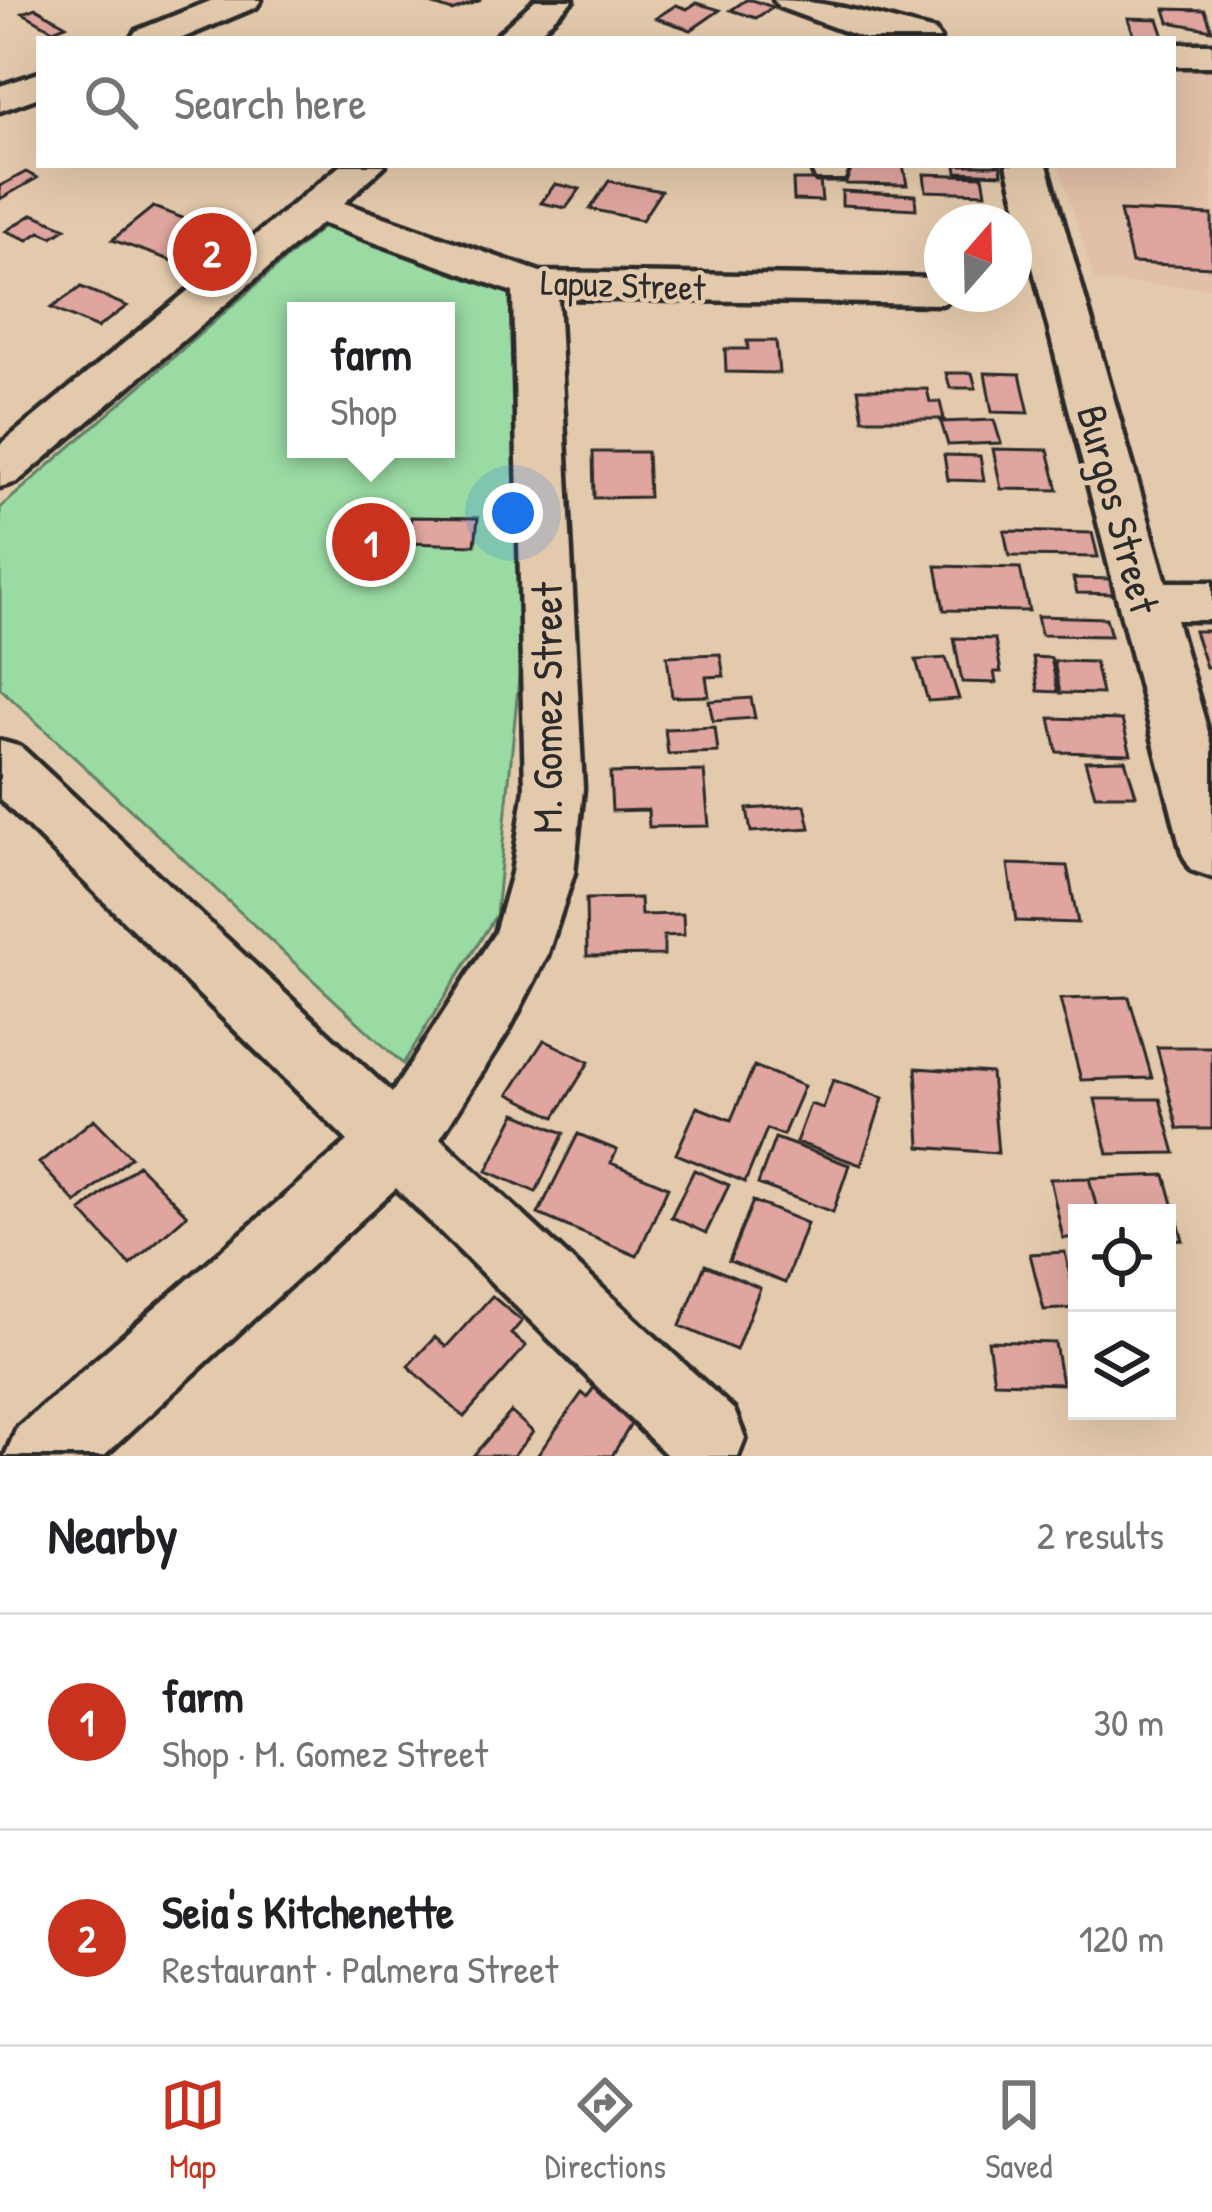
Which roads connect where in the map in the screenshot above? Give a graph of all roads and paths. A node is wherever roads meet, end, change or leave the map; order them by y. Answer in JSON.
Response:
{"nodes":[{"id":1,"x":244,"y":0,"type":"edge"},
{"id":2,"x":556,"y":0,"type":"edge"},
{"id":3,"x":791,"y":0,"type":"edge"},
{"id":4,"x":156,"y":36,"type":"edge"},
{"id":5,"x":514,"y":36,"type":"edge"},
{"id":6,"x":897,"y":36,"type":"edge"},
{"id":7,"x":1176,"y":55,"type":"edge"},
{"id":8,"x":1212,"y":55,"type":"edge"},
{"id":9,"x":36,"y":85,"type":"edge"},
{"id":10,"x":0,"y":100,"type":"edge"},
{"id":11,"x":362,"y":168,"type":"edge"},
{"id":12,"x":1027,"y":168,"type":"edge"},
{"id":13,"x":316,"y":207,"type":"junction"},
{"id":14,"x":924,"y":290,"type":"edge"},
{"id":15,"x":1037,"y":292,"type":"edge"},
{"id":16,"x":538,"y":311,"type":"junction"},
{"id":17,"x":0,"y":471,"type":"edge"},
{"id":18,"x":1144,"y":601,"type":"junction"},
{"id":19,"x":1212,"y":601,"type":"edge"},
{"id":20,"x":0,"y":763,"type":"edge"},
{"id":21,"x":1212,"y":853,"type":"edge"},
{"id":22,"x":400,"y":1140,"type":"junction"},
{"id":23,"x":706,"y":1438,"type":"dead end"},
{"id":24,"x":45,"y":1456,"type":"edge"}],
"edges":[{"from":1,"to":4,"type":"street"},
{"from":2,"to":5,"type":"street"},
{"from":3,"to":6,"type":"street"},
{"from":7,"to":8,"type":"street"},
{"from":9,"to":10,"type":"street"},
{"from":11,"to":13,"type":"street"},
{"from":12,"to":15,"type":"street","name":"Burgos Street"},
{"from":13,"to":16,"type":"street","name":"Lapuz Street"},
{"from":13,"to":17,"type":"street"},
{"from":14,"to":16,"type":"street","name":"Lapuz Street"},
{"from":15,"to":18,"type":"street","name":"Burgos Street"},
{"from":16,"to":22,"type":"street","name":"M. Gomez Street"},
{"from":18,"to":19,"type":"street"},
{"from":18,"to":21,"type":"street","name":"Burgos Street"},
{"from":20,"to":22,"type":"street"},
{"from":22,"to":23,"type":"street"},
{"from":22,"to":24,"type":"street","name":"M. Gomez Street"}]}
